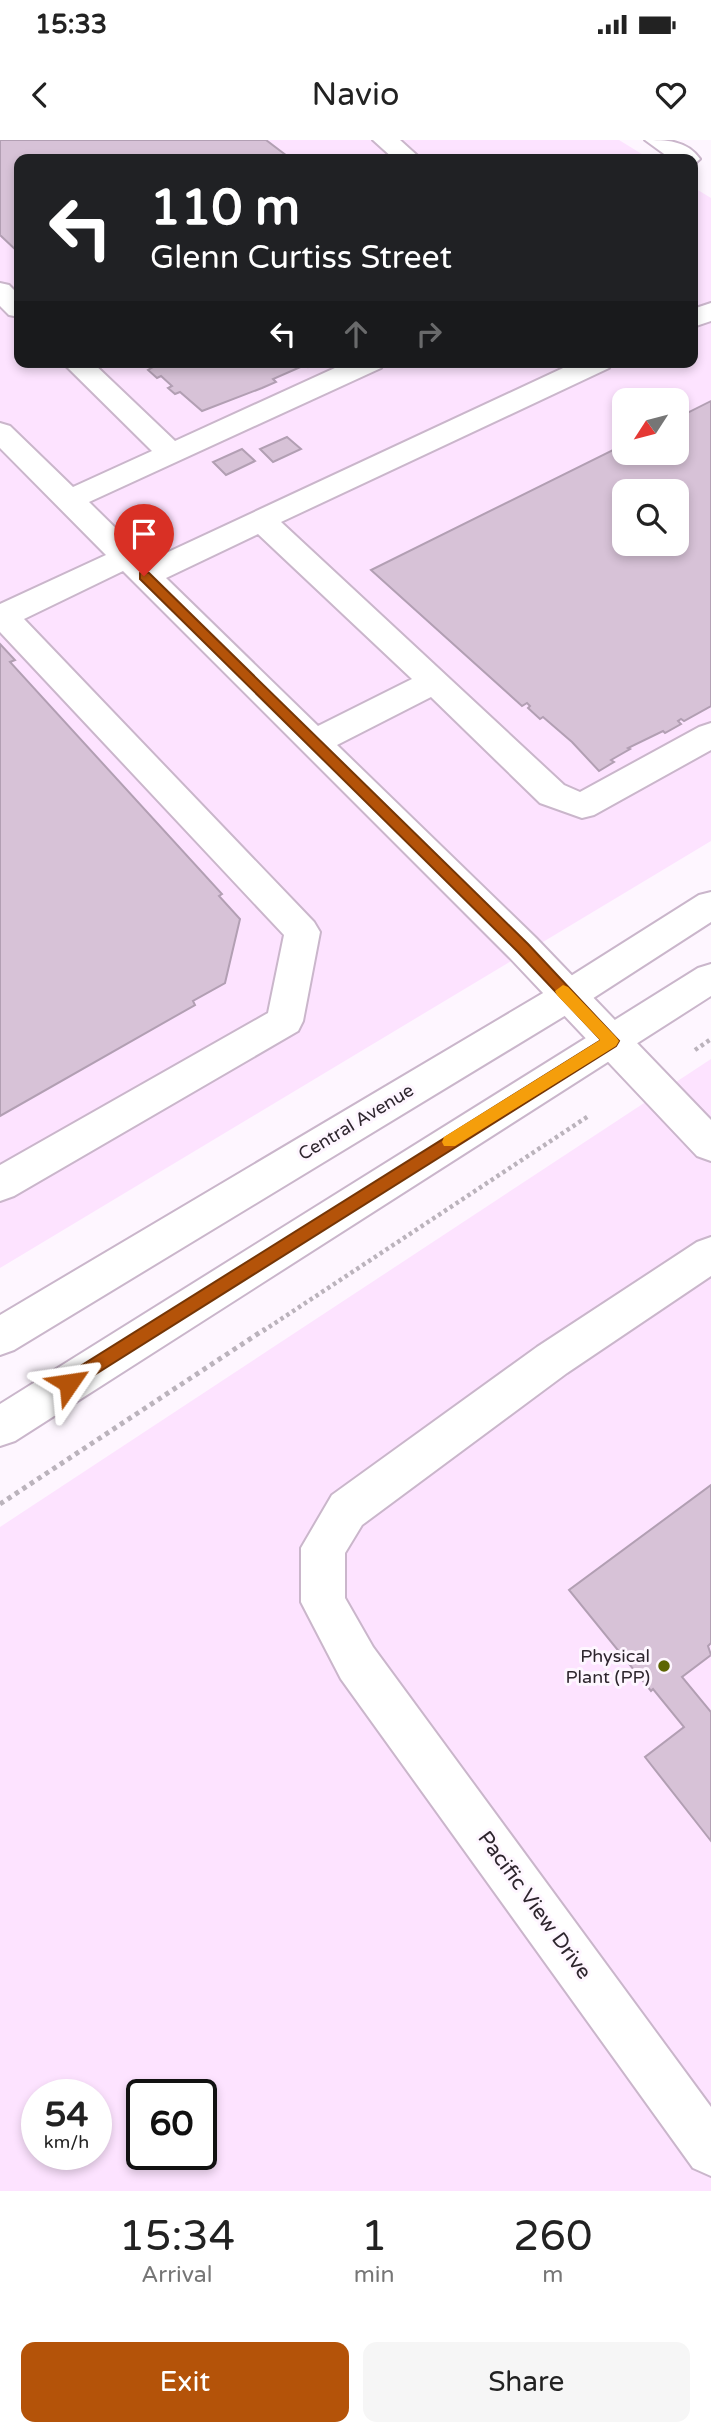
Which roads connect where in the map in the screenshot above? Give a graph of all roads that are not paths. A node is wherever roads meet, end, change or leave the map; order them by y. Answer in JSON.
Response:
{"nodes":[{"id":1,"x":385,"y":140,"type":"edge"},
{"id":2,"x":657,"y":140,"type":"edge"},
{"id":3,"x":403,"y":154,"type":"edge"},
{"id":4,"x":680,"y":154,"type":"edge"},
{"id":5,"x":0,"y":291,"type":"edge"},
{"id":6,"x":14,"y":304,"type":"edge"},
{"id":7,"x":82,"y":368,"type":"edge"},
{"id":8,"x":358,"y":368,"type":"edge"},
{"id":9,"x":586,"y":368,"type":"edge"},
{"id":10,"x":0,"y":432,"type":"edge"},
{"id":11,"x":171,"y":453,"type":"junction"},
{"id":12,"x":67,"y":501,"type":"junction"},
{"id":13,"x":261,"y":520,"type":"junction"},
{"id":14,"x":134,"y":567,"type":"junction"},
{"id":15,"x":2,"y":617,"type":"edge"},
{"id":16,"x":434,"y":681,"type":"junction"},
{"id":17,"x":711,"y":735,"type":"edge"},
{"id":18,"x":313,"y":743,"type":"junction"},
{"id":19,"x":711,"y":905,"type":"edge"},
{"id":20,"x":711,"y":978,"type":"edge"},
{"id":21,"x":568,"y":996,"type":"junction"},
{"id":22,"x":611,"y":1041,"type":"junction"},
{"id":23,"x":711,"y":1145,"type":"edge"},
{"id":24,"x":0,"y":1184,"type":"edge"},
{"id":25,"x":711,"y":1254,"type":"edge"},
{"id":26,"x":0,"y":1337,"type":"edge"},
{"id":27,"x":0,"y":1427,"type":"edge"},
{"id":28,"x":711,"y":2150,"type":"edge"}],
"edges":[{"from":1,"to":3,"type":"street"},
{"from":2,"to":4,"type":"street"},
{"from":5,"to":6,"type":"street"},
{"from":7,"to":11,"type":"street"},
{"from":8,"to":11,"type":"street"},
{"from":9,"to":13,"type":"street"},
{"from":10,"to":12,"type":"street"},
{"from":11,"to":12,"type":"street"},
{"from":12,"to":14,"type":"street"},
{"from":13,"to":14,"type":"street"},
{"from":13,"to":16,"type":"street"},
{"from":14,"to":15,"type":"street"},
{"from":14,"to":18,"type":"street"},
{"from":15,"to":24,"type":"street"},
{"from":16,"to":17,"type":"street"},
{"from":16,"to":18,"type":"street"},
{"from":18,"to":21,"type":"street"},
{"from":19,"to":21,"type":"street","name":"Central Avenue"},
{"from":20,"to":22,"type":"street"},
{"from":21,"to":22,"type":"street"},
{"from":21,"to":26,"type":"street","name":"Central Avenue"},
{"from":22,"to":23,"type":"street"},
{"from":22,"to":27,"type":"street"},
{"from":25,"to":28,"type":"street","name":"Pacific View Drive"}]}
